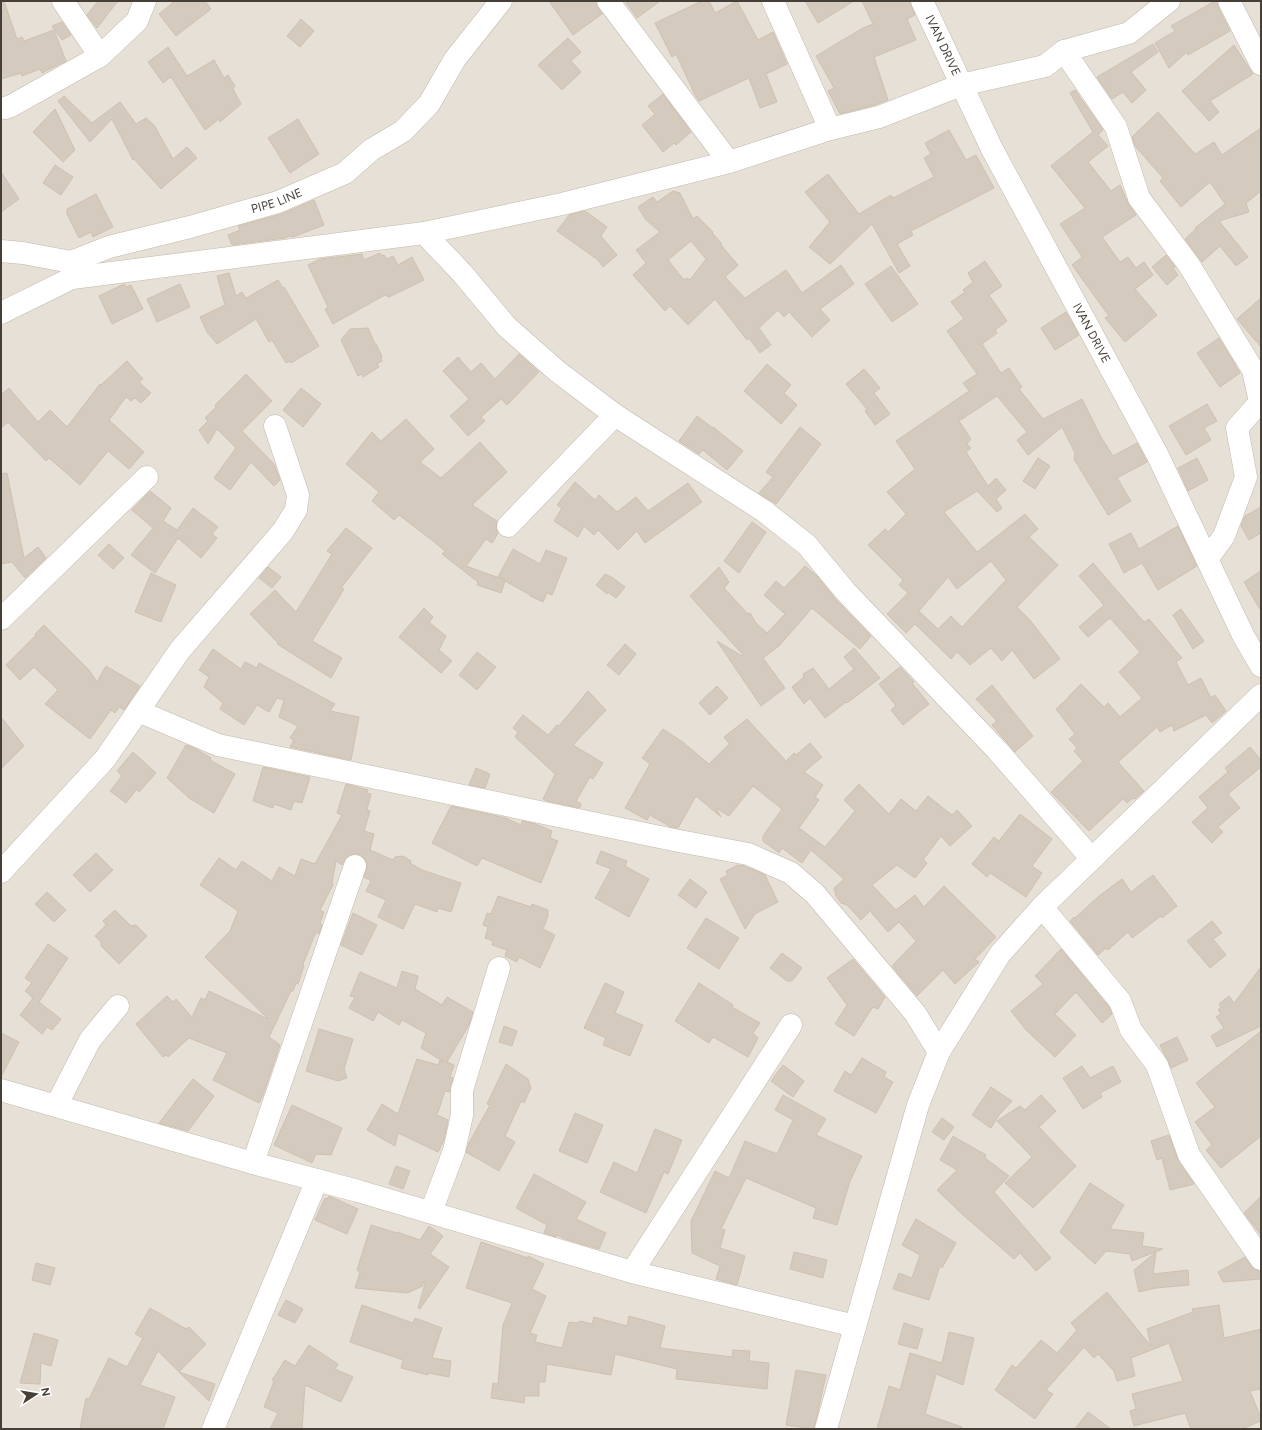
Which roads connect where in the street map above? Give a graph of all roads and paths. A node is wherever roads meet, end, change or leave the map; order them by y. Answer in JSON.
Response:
{"nodes":[{"id":1,"x":63,"y":1,"type":"edge"},
{"id":2,"x":145,"y":1,"type":"edge"},
{"id":3,"x":501,"y":1,"type":"edge"},
{"id":4,"x":608,"y":1,"type":"edge"},
{"id":5,"x":773,"y":1,"type":"edge"},
{"id":6,"x":922,"y":1,"type":"edge"},
{"id":7,"x":1169,"y":1,"type":"edge"},
{"id":8,"x":1229,"y":1,"type":"edge"},
{"id":9,"x":1064,"y":51,"type":"junction"},
{"id":10,"x":100,"y":56,"type":"junction"},
{"id":11,"x":1261,"y":64,"type":"edge"},
{"id":12,"x":961,"y":84,"type":"junction"},
{"id":13,"x":5,"y":108,"type":"dead end"},
{"id":14,"x":830,"y":129,"type":"junction"},
{"id":15,"x":730,"y":162,"type":"junction"},
{"id":16,"x":424,"y":233,"type":"junction"},
{"id":17,"x":1,"y":251,"type":"edge"},
{"id":18,"x":71,"y":270,"type":"junction"},
{"id":19,"x":1,"y":313,"type":"edge"},
{"id":20,"x":615,"y":415,"type":"junction"},
{"id":21,"x":274,"y":426,"type":"dead end"},
{"id":22,"x":147,"y":477,"type":"dead end"},
{"id":23,"x":508,"y":526,"type":"dead end"},
{"id":24,"x":1207,"y":558,"type":"junction"},
{"id":25,"x":1,"y":619,"type":"edge"},
{"id":26,"x":1261,"y":666,"type":"edge"},
{"id":27,"x":1261,"y":695,"type":"edge"},
{"id":28,"x":138,"y":711,"type":"junction"},
{"id":29,"x":1092,"y":859,"type":"junction"},
{"id":30,"x":355,"y":866,"type":"dead end"},
{"id":31,"x":1,"y":872,"type":"edge"},
{"id":32,"x":1042,"y":907,"type":"junction"},
{"id":33,"x":499,"y":968,"type":"dead end"},
{"id":34,"x":118,"y":1006,"type":"dead end"},
{"id":35,"x":791,"y":1025,"type":"dead end"},
{"id":36,"x":939,"y":1052,"type":"junction"},
{"id":37,"x":1,"y":1090,"type":"edge"},
{"id":38,"x":56,"y":1106,"type":"junction"},
{"id":39,"x":253,"y":1163,"type":"junction"},
{"id":40,"x":317,"y":1180,"type":"junction"},
{"id":41,"x":431,"y":1212,"type":"junction"},
{"id":42,"x":1261,"y":1259,"type":"edge"},
{"id":43,"x":632,"y":1272,"type":"junction"},
{"id":44,"x":855,"y":1326,"type":"junction"},
{"id":45,"x":827,"y":1425,"type":"edge"},
{"id":46,"x":213,"y":1429,"type":"edge"}],
"edges":[{"from":1,"to":10,"type":"street"},
{"from":2,"to":10,"type":"street"},
{"from":3,"to":18,"type":"street","name":"PIPE LINE"},
{"from":4,"to":15,"type":"street"},
{"from":5,"to":14,"type":"street"},
{"from":6,"to":12,"type":"street","name":"IVAN DRIVE"},
{"from":7,"to":9,"type":"street"},
{"from":8,"to":11,"type":"street"},
{"from":9,"to":12,"type":"street"},
{"from":9,"to":24,"type":"street"},
{"from":10,"to":13,"type":"street"},
{"from":12,"to":14,"type":"street"},
{"from":12,"to":24,"type":"street","name":"IVAN DRIVE"},
{"from":14,"to":15,"type":"street"},
{"from":15,"to":16,"type":"street"},
{"from":16,"to":18,"type":"street"},
{"from":16,"to":20,"type":"street"},
{"from":17,"to":18,"type":"street"},
{"from":18,"to":19,"type":"street","name":"PIPE LINE"},
{"from":20,"to":23,"type":"street"},
{"from":20,"to":29,"type":"street"},
{"from":21,"to":28,"type":"street"},
{"from":22,"to":25,"type":"street"},
{"from":24,"to":26,"type":"street","name":"IVAN DRIVE"},
{"from":27,"to":29,"type":"street"},
{"from":28,"to":31,"type":"street"},
{"from":28,"to":36,"type":"street"},
{"from":29,"to":32,"type":"street"},
{"from":30,"to":39,"type":"street"},
{"from":32,"to":36,"type":"street"},
{"from":32,"to":42,"type":"street"},
{"from":33,"to":41,"type":"street"},
{"from":34,"to":38,"type":"street"},
{"from":35,"to":43,"type":"street"},
{"from":36,"to":44,"type":"street"},
{"from":37,"to":38,"type":"street"},
{"from":38,"to":39,"type":"street"},
{"from":39,"to":40,"type":"street"},
{"from":40,"to":41,"type":"street"},
{"from":40,"to":46,"type":"street"},
{"from":41,"to":43,"type":"street"},
{"from":43,"to":44,"type":"street"},
{"from":44,"to":45,"type":"street"}]}
